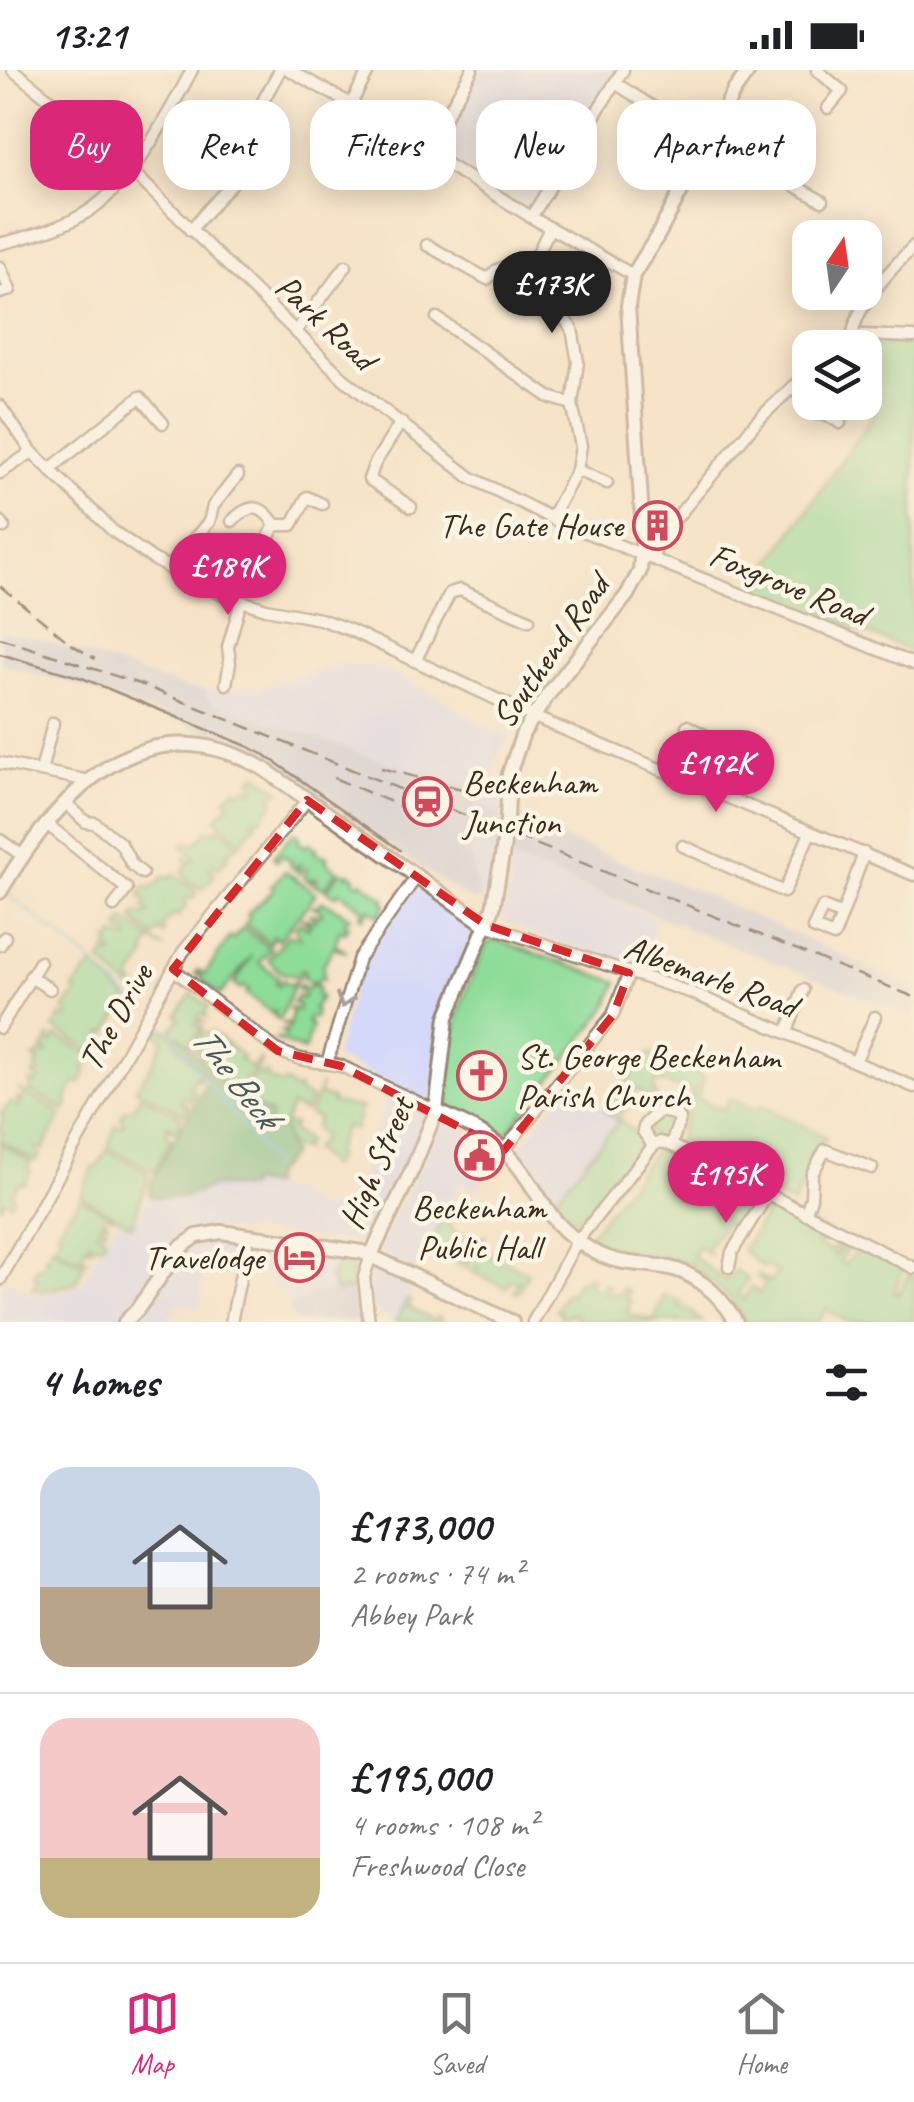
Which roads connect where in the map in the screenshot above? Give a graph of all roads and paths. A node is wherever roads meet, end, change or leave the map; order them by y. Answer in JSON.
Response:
{"nodes":[{"id":1,"x":13,"y":70,"type":"edge"},
{"id":2,"x":192,"y":70,"type":"edge"},
{"id":3,"x":280,"y":70,"type":"edge"},
{"id":4,"x":289,"y":70,"type":"edge"},
{"id":5,"x":369,"y":70,"type":"edge"},
{"id":6,"x":472,"y":70,"type":"edge"},
{"id":7,"x":623,"y":70,"type":"edge"},
{"id":8,"x":749,"y":70,"type":"edge"},
{"id":9,"x":817,"y":70,"type":"edge"},
{"id":10,"x":614,"y":83,"type":"junction"},
{"id":11,"x":50,"y":100,"type":"edge"},
{"id":12,"x":263,"y":100,"type":"edge"},
{"id":13,"x":344,"y":100,"type":"edge"},
{"id":14,"x":353,"y":100,"type":"edge"},
{"id":15,"x":455,"y":100,"type":"edge"},
{"id":16,"x":641,"y":100,"type":"edge"},
{"id":17,"x":731,"y":100,"type":"edge"},
{"id":18,"x":828,"y":108,"type":"dead end"},
{"id":19,"x":143,"y":152,"type":"edge"},
{"id":20,"x":456,"y":170,"type":"edge"},
{"id":21,"x":143,"y":182,"type":"edge"},
{"id":22,"x":111,"y":190,"type":"edge"},
{"id":23,"x":226,"y":190,"type":"edge"},
{"id":24,"x":680,"y":190,"type":"edge"},
{"id":25,"x":801,"y":190,"type":"edge"},
{"id":26,"x":822,"y":202,"type":"dead end"},
{"id":27,"x":532,"y":217,"type":"junction"},
{"id":28,"x":550,"y":228,"type":"junction"},
{"id":29,"x":190,"y":230,"type":"junction"},
{"id":30,"x":0,"y":244,"type":"edge"},
{"id":31,"x":427,"y":245,"type":"dead end"},
{"id":32,"x":914,"y":246,"type":"edge"},
{"id":33,"x":346,"y":266,"type":"dead end"},
{"id":34,"x":0,"y":267,"type":"edge"},
{"id":35,"x":529,"y":271,"type":"junction"},
{"id":36,"x":634,"y":274,"type":"junction"},
{"id":37,"x":0,"y":293,"type":"edge"},
{"id":38,"x":438,"y":318,"type":"dead end"},
{"id":39,"x":854,"y":330,"type":"edge"},
{"id":40,"x":294,"y":332,"type":"junction"},
{"id":41,"x":882,"y":334,"type":"edge"},
{"id":42,"x":914,"y":337,"type":"edge"},
{"id":43,"x":792,"y":387,"type":"edge"},
{"id":44,"x":572,"y":404,"type":"junction"},
{"id":45,"x":0,"y":406,"type":"edge"},
{"id":46,"x":812,"y":420,"type":"edge"},
{"id":47,"x":836,"y":420,"type":"edge"},
{"id":48,"x":401,"y":422,"type":"junction"},
{"id":49,"x":840,"y":422,"type":"dead end"},
{"id":50,"x":163,"y":423,"type":"dead end"},
{"id":51,"x":808,"y":425,"type":"dead end"},
{"id":52,"x":32,"y":452,"type":"junction"},
{"id":53,"x":50,"y":469,"type":"junction"},
{"id":54,"x":576,"y":470,"type":"junction"},
{"id":55,"x":0,"y":474,"type":"edge"},
{"id":56,"x":238,"y":475,"type":"dead end"},
{"id":57,"x":607,"y":484,"type":"dead end"},
{"id":58,"x":322,"y":504,"type":"dead end"},
{"id":59,"x":411,"y":507,"type":"dead end"},
{"id":60,"x":551,"y":518,"type":"junction"},
{"id":61,"x":232,"y":521,"type":"dead end"},
{"id":62,"x":276,"y":525,"type":"junction"},
{"id":63,"x":648,"y":557,"type":"junction"},
{"id":64,"x":168,"y":568,"type":"junction"},
{"id":65,"x":238,"y":600,"type":"junction"},
{"id":66,"x":529,"y":620,"type":"dead end"},
{"id":67,"x":415,"y":661,"type":"junction"},
{"id":68,"x":914,"y":664,"type":"edge"},
{"id":69,"x":226,"y":684,"type":"dead end"},
{"id":70,"x":534,"y":716,"type":"junction"},
{"id":71,"x":53,"y":722,"type":"dead end"},
{"id":72,"x":688,"y":726,"type":"dead end"},
{"id":73,"x":700,"y":733,"type":"junction"},
{"id":74,"x":718,"y":742,"type":"dead end"},
{"id":75,"x":0,"y":763,"type":"edge"},
{"id":76,"x":42,"y":771,"type":"junction"},
{"id":77,"x":679,"y":778,"type":"junction"},
{"id":78,"x":90,"y":780,"type":"junction"},
{"id":79,"x":308,"y":800,"type":"junction"},
{"id":80,"x":66,"y":803,"type":"junction"},
{"id":81,"x":507,"y":819,"type":"joint"},
{"id":82,"x":47,"y":824,"type":"junction"},
{"id":83,"x":810,"y":833,"type":"junction"},
{"id":84,"x":0,"y":840,"type":"edge"},
{"id":85,"x":684,"y":846,"type":"dead end"},
{"id":86,"x":864,"y":853,"type":"junction"},
{"id":87,"x":22,"y":856,"type":"junction"},
{"id":88,"x":142,"y":873,"type":"dead end"},
{"id":89,"x":417,"y":876,"type":"junction"},
{"id":90,"x":914,"y":876,"type":"edge"},
{"id":91,"x":0,"y":892,"type":"edge"},
{"id":92,"x":114,"y":906,"type":"dead end"},
{"id":93,"x":842,"y":916,"type":"dead end"},
{"id":94,"x":486,"y":925,"type":"junction"},
{"id":95,"x":40,"y":962,"type":"dead end"},
{"id":96,"x":173,"y":969,"type":"junction"},
{"id":97,"x":629,"y":973,"type":"junction"},
{"id":98,"x":30,"y":978,"type":"junction"},
{"id":99,"x":50,"y":989,"type":"dead end"},
{"id":100,"x":803,"y":990,"type":"dead end"},
{"id":101,"x":875,"y":1017,"type":"dead end"},
{"id":102,"x":2,"y":1022,"type":"edge"},
{"id":103,"x":788,"y":1032,"type":"junction"},
{"id":104,"x":855,"y":1062,"type":"junction"},
{"id":105,"x":326,"y":1063,"type":"junction"},
{"id":106,"x":914,"y":1087,"type":"edge"},
{"id":107,"x":436,"y":1111,"type":"junction"},
{"id":108,"x":671,"y":1145,"type":"junction"},
{"id":109,"x":653,"y":1146,"type":"junction"},
{"id":110,"x":504,"y":1150,"type":"junction"},
{"id":111,"x":872,"y":1168,"type":"dead end"},
{"id":112,"x":767,"y":1195,"type":"junction"},
{"id":113,"x":804,"y":1214,"type":"junction"},
{"id":114,"x":250,"y":1235,"type":"junction"},
{"id":115,"x":577,"y":1241,"type":"junction"},
{"id":116,"x":370,"y":1255,"type":"junction"},
{"id":117,"x":729,"y":1267,"type":"dead end"},
{"id":118,"x":914,"y":1268,"type":"edge"},
{"id":119,"x":0,"y":1280,"type":"edge"},
{"id":120,"x":125,"y":1322,"type":"edge"},
{"id":121,"x":231,"y":1322,"type":"edge"},
{"id":122,"x":369,"y":1322,"type":"edge"},
{"id":123,"x":512,"y":1322,"type":"edge"},
{"id":124,"x":533,"y":1322,"type":"edge"},
{"id":125,"x":736,"y":1322,"type":"edge"}],
"edges":[{"from":1,"to":11,"type":"street","name":"Park Road"},
{"from":2,"to":19,"type":"street"},
{"from":3,"to":12,"type":"street"},
{"from":4,"to":13,"type":"street"},
{"from":5,"to":14,"type":"street"},
{"from":6,"to":15,"type":"street"},
{"from":7,"to":10,"type":"street"},
{"from":8,"to":17,"type":"main road","name":"Southend Road"},
{"from":9,"to":18,"type":"street"},
{"from":10,"to":16,"type":"street"},
{"from":10,"to":27,"type":"street"},
{"from":20,"to":27,"type":"street"},
{"from":21,"to":29,"type":"street","name":"Park Road"},
{"from":22,"to":30,"type":"street"},
{"from":23,"to":29,"type":"street"},
{"from":24,"to":36,"type":"main road","name":"Southend Road"},
{"from":25,"to":26,"type":"street"},
{"from":27,"to":28,"type":"street"},
{"from":28,"to":35,"type":"street"},
{"from":28,"to":36,"type":"street"},
{"from":29,"to":40,"type":"street","name":"Park Road"},
{"from":31,"to":35,"type":"street"},
{"from":32,"to":39,"type":"street"},
{"from":33,"to":40,"type":"street"},
{"from":34,"to":37,"type":"street"},
{"from":35,"to":44,"type":"street"},
{"from":36,"to":63,"type":"main road","name":"Southend Road"},
{"from":38,"to":44,"type":"street"},
{"from":40,"to":48,"type":"street","name":"Park Road"},
{"from":41,"to":42,"type":"street"},
{"from":43,"to":63,"type":"street"},
{"from":44,"to":54,"type":"street"},
{"from":45,"to":52,"type":"street"},
{"from":46,"to":51,"type":"street"},
{"from":47,"to":49,"type":"street"},
{"from":48,"to":59,"type":"street"},
{"from":48,"to":60,"type":"street","name":"Park Road"},
{"from":50,"to":53,"type":"street"},
{"from":52,"to":53,"type":"street"},
{"from":52,"to":55,"type":"street"},
{"from":53,"to":64,"type":"street"},
{"from":54,"to":57,"type":"street"},
{"from":54,"to":60,"type":"street"},
{"from":56,"to":64,"type":"street"},
{"from":58,"to":62,"type":"street"},
{"from":60,"to":63,"type":"street","name":"Park Road"},
{"from":61,"to":62,"type":"street"},
{"from":62,"to":65,"type":"street"},
{"from":63,"to":68,"type":"street","name":"Foxgrove Road"},
{"from":63,"to":70,"type":"main road","name":"Southend Road"},
{"from":64,"to":65,"type":"street"},
{"from":65,"to":67,"type":"street"},
{"from":65,"to":69,"type":"street"},
{"from":66,"to":67,"type":"street"},
{"from":67,"to":70,"type":"street"},
{"from":70,"to":77,"type":"street"},
{"from":70,"to":81,"type":"main road","name":"Southend Road"},
{"from":71,"to":76,"type":"street"},
{"from":72,"to":73,"type":"street"},
{"from":73,"to":74,"type":"street"},
{"from":73,"to":77,"type":"street"},
{"from":75,"to":76,"type":"street"},
{"from":76,"to":78,"type":"street"},
{"from":77,"to":83,"type":"street"},
{"from":78,"to":79,"type":"main road"},
{"from":78,"to":80,"type":"main road"},
{"from":79,"to":89,"type":"main road"},
{"from":79,"to":96,"type":"street","name":"The Drive"},
{"from":80,"to":82,"type":"main road"},
{"from":80,"to":88,"type":"street"},
{"from":81,"to":94,"type":"main road","name":"High Street","bridge":true},
{"from":82,"to":87,"type":"main road"},
{"from":82,"to":92,"type":"street"},
{"from":83,"to":85,"type":"street"},
{"from":83,"to":86,"type":"street"},
{"from":84,"to":87,"type":"street"},
{"from":86,"to":90,"type":"street"},
{"from":86,"to":93,"type":"street"},
{"from":87,"to":91,"type":"main road"},
{"from":89,"to":94,"type":"main road"},
{"from":89,"to":105,"type":"street","one_way":true},
{"from":94,"to":97,"type":"street","name":"Albemarle Road"},
{"from":94,"to":107,"type":"main road","name":"High Street"},
{"from":95,"to":98,"type":"street"},
{"from":96,"to":105,"type":"street"},
{"from":96,"to":119,"type":"street","name":"The Drive"},
{"from":97,"to":103,"type":"street","name":"Albemarle Road"},
{"from":97,"to":110,"type":"street"},
{"from":98,"to":99,"type":"street"},
{"from":98,"to":102,"type":"street"},
{"from":100,"to":103,"type":"street"},
{"from":101,"to":104,"type":"street"},
{"from":103,"to":104,"type":"street","name":"Albemarle Road"},
{"from":104,"to":106,"type":"street","name":"Albemarle Road"},
{"from":105,"to":107,"type":"street"},
{"from":107,"to":110,"type":"main road"},
{"from":107,"to":116,"type":"main road","name":"High Street"},
{"from":108,"to":109,"type":"street"},
{"from":108,"to":109,"type":"street"},
{"from":108,"to":112,"type":"street"},
{"from":109,"to":115,"type":"street"},
{"from":110,"to":115,"type":"main road"},
{"from":111,"to":113,"type":"street"},
{"from":112,"to":113,"type":"street"},
{"from":112,"to":117,"type":"street"},
{"from":113,"to":118,"type":"street"},
{"from":114,"to":116,"type":"main road","name":"High Street"},
{"from":114,"to":120,"type":"main road","name":"High Street"},
{"from":114,"to":121,"type":"street"},
{"from":115,"to":124,"type":"street"},
{"from":115,"to":125,"type":"main road"},
{"from":116,"to":122,"type":"street"},
{"from":116,"to":123,"type":"main road"}]}
